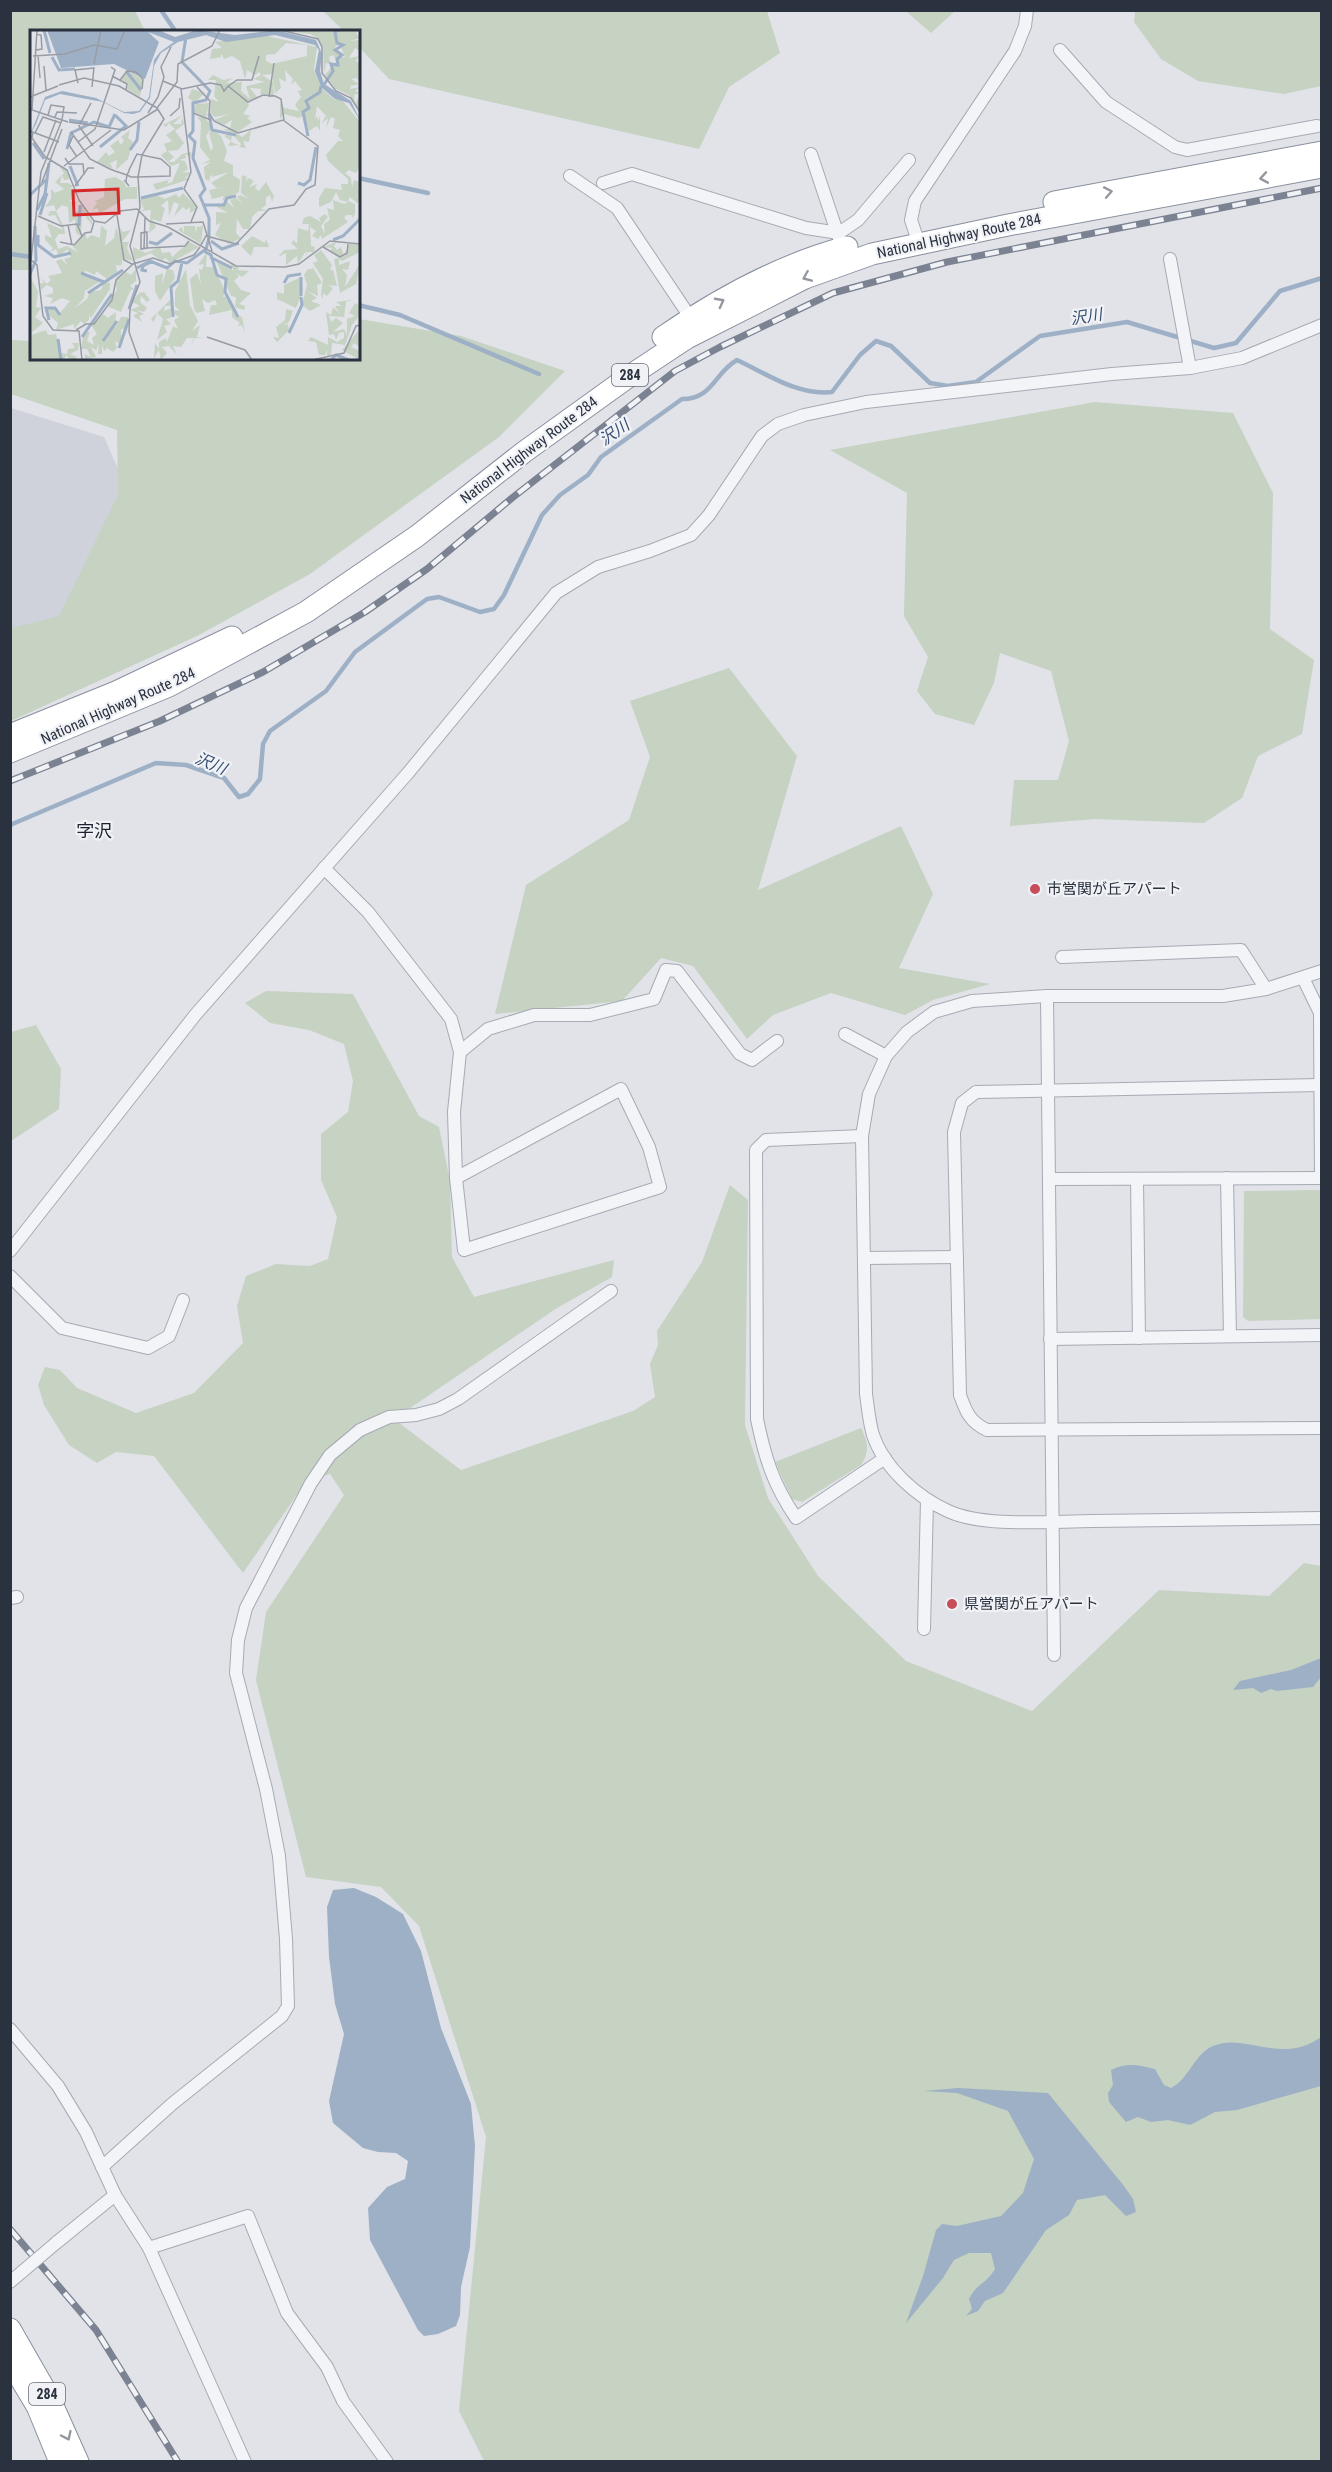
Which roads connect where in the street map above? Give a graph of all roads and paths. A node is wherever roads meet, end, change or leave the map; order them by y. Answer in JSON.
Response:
{"nodes":[{"id":1,"x":1027,"y":10,"type":"edge"},
{"id":2,"x":1060,"y":50,"type":"dead end"},
{"id":3,"x":1319,"y":126,"type":"edge"},
{"id":4,"x":811,"y":154,"type":"dead end"},
{"id":5,"x":1321,"y":157,"type":"edge"},
{"id":6,"x":909,"y":160,"type":"dead end"},
{"id":7,"x":570,"y":176,"type":"dead end"},
{"id":8,"x":603,"y":183,"type":"dead end"},
{"id":9,"x":917,"y":237,"type":"junction"},
{"id":10,"x":844,"y":247,"type":"junction"},
{"id":11,"x":1170,"y":259,"type":"dead end"},
{"id":12,"x":695,"y":325,"type":"junction"},
{"id":13,"x":1322,"y":325,"type":"edge"},
{"id":14,"x":1190,"y":368,"type":"junction"},
{"id":15,"x":10,"y":735,"type":"edge"},
{"id":16,"x":10,"y":752,"type":"edge"},
{"id":17,"x":324,"y":868,"type":"junction"},
{"id":18,"x":1062,"y":957,"type":"dead end"},
{"id":19,"x":1322,"y":972,"type":"edge"},
{"id":20,"x":1303,"y":978,"type":"junction"},
{"id":21,"x":1266,"y":989,"type":"junction"},
{"id":22,"x":1047,"y":996,"type":"junction"},
{"id":23,"x":845,"y":1034,"type":"dead end"},
{"id":24,"x":777,"y":1041,"type":"dead end"},
{"id":25,"x":460,"y":1052,"type":"junction"},
{"id":26,"x":886,"y":1056,"type":"junction"},
{"id":27,"x":1320,"y":1085,"type":"junction"},
{"id":28,"x":1048,"y":1090,"type":"junction"},
{"id":29,"x":862,"y":1136,"type":"junction"},
{"id":30,"x":456,"y":1178,"type":"junction"},
{"id":31,"x":1227,"y":1178,"type":"junction"},
{"id":32,"x":1321,"y":1178,"type":"edge"},
{"id":33,"x":1049,"y":1179,"type":"junction"},
{"id":34,"x":1137,"y":1179,"type":"junction"},
{"id":35,"x":10,"y":1251,"type":"edge"},
{"id":36,"x":957,"y":1257,"type":"junction"},
{"id":37,"x":865,"y":1258,"type":"junction"},
{"id":38,"x":10,"y":1276,"type":"edge"},
{"id":39,"x":611,"y":1291,"type":"dead end"},
{"id":40,"x":183,"y":1300,"type":"dead end"},
{"id":41,"x":1322,"y":1335,"type":"edge"},
{"id":42,"x":1230,"y":1336,"type":"junction"},
{"id":43,"x":1139,"y":1338,"type":"junction"},
{"id":44,"x":1050,"y":1339,"type":"junction"},
{"id":45,"x":1322,"y":1428,"type":"edge"},
{"id":46,"x":1051,"y":1429,"type":"junction"},
{"id":47,"x":885,"y":1458,"type":"junction"},
{"id":48,"x":927,"y":1500,"type":"junction"},
{"id":49,"x":1322,"y":1518,"type":"edge"},
{"id":50,"x":1052,"y":1521,"type":"junction"},
{"id":51,"x":924,"y":1629,"type":"dead end"},
{"id":52,"x":1054,"y":1655,"type":"dead end"},
{"id":53,"x":10,"y":2029,"type":"edge"},
{"id":54,"x":102,"y":2167,"type":"junction"},
{"id":55,"x":115,"y":2195,"type":"junction"},
{"id":56,"x":149,"y":2248,"type":"junction"},
{"id":57,"x":10,"y":2282,"type":"edge"},
{"id":58,"x":10,"y":2329,"type":"edge"},
{"id":59,"x":10,"y":2361,"type":"edge"},
{"id":60,"x":60,"y":2462,"type":"edge"},
{"id":61,"x":78,"y":2462,"type":"edge"},
{"id":62,"x":245,"y":2462,"type":"edge"},
{"id":63,"x":387,"y":2462,"type":"edge"}],
"edges":[{"from":1,"to":9,"type":"street"},
{"from":2,"to":3,"type":"street"},
{"from":3,"to":5,"type":"street"},
{"from":4,"to":10,"type":"street"},
{"from":5,"to":9,"type":"highway","name":"National Highway Route 284","number":"284"},
{"from":6,"to":10,"type":"street"},
{"from":7,"to":12,"type":"street"},
{"from":8,"to":10,"type":"street"},
{"from":9,"to":10,"type":"highway","name":"National Highway Route 284","number":"284"},
{"from":10,"to":12,"type":"highway","name":"National Highway Route 284","number":"284"},
{"from":11,"to":14,"type":"street"},
{"from":12,"to":15,"type":"highway","name":"National Highway Route 284","number":"284"},
{"from":12,"to":16,"type":"highway","name":"National Highway Route 284","number":"284"},
{"from":13,"to":14,"type":"street"},
{"from":14,"to":17,"type":"street"},
{"from":17,"to":25,"type":"street"},
{"from":17,"to":35,"type":"street"},
{"from":18,"to":21,"type":"street"},
{"from":19,"to":20,"type":"street"},
{"from":20,"to":21,"type":"street"},
{"from":20,"to":27,"type":"street"},
{"from":21,"to":22,"type":"street"},
{"from":22,"to":26,"type":"street"},
{"from":22,"to":28,"type":"street"},
{"from":23,"to":26,"type":"street"},
{"from":24,"to":25,"type":"street"},
{"from":25,"to":30,"type":"street"},
{"from":26,"to":29,"type":"street"},
{"from":27,"to":28,"type":"street"},
{"from":27,"to":32,"type":"street"},
{"from":28,"to":33,"type":"street"},
{"from":28,"to":36,"type":"street"},
{"from":29,"to":37,"type":"street"},
{"from":29,"to":47,"type":"street"},
{"from":30,"to":30,"type":"street"},
{"from":31,"to":32,"type":"street"},
{"from":31,"to":34,"type":"street"},
{"from":31,"to":42,"type":"street"},
{"from":33,"to":34,"type":"street"},
{"from":33,"to":44,"type":"street"},
{"from":34,"to":43,"type":"street"},
{"from":36,"to":37,"type":"street"},
{"from":36,"to":46,"type":"street"},
{"from":37,"to":47,"type":"street"},
{"from":38,"to":40,"type":"street"},
{"from":39,"to":54,"type":"street"},
{"from":41,"to":42,"type":"street"},
{"from":42,"to":43,"type":"street"},
{"from":43,"to":44,"type":"street"},
{"from":44,"to":46,"type":"street"},
{"from":45,"to":46,"type":"street"},
{"from":46,"to":50,"type":"street"},
{"from":47,"to":48,"type":"street"},
{"from":48,"to":50,"type":"street"},
{"from":48,"to":51,"type":"street"},
{"from":49,"to":50,"type":"street"},
{"from":50,"to":52,"type":"street"},
{"from":53,"to":54,"type":"street"},
{"from":54,"to":55,"type":"street"},
{"from":55,"to":56,"type":"street"},
{"from":55,"to":57,"type":"street","bridge":true},
{"from":56,"to":62,"type":"street"},
{"from":56,"to":63,"type":"street"},
{"from":58,"to":61,"type":"highway","number":"284","one_way":true},
{"from":59,"to":60,"type":"highway","number":"284"}]}
